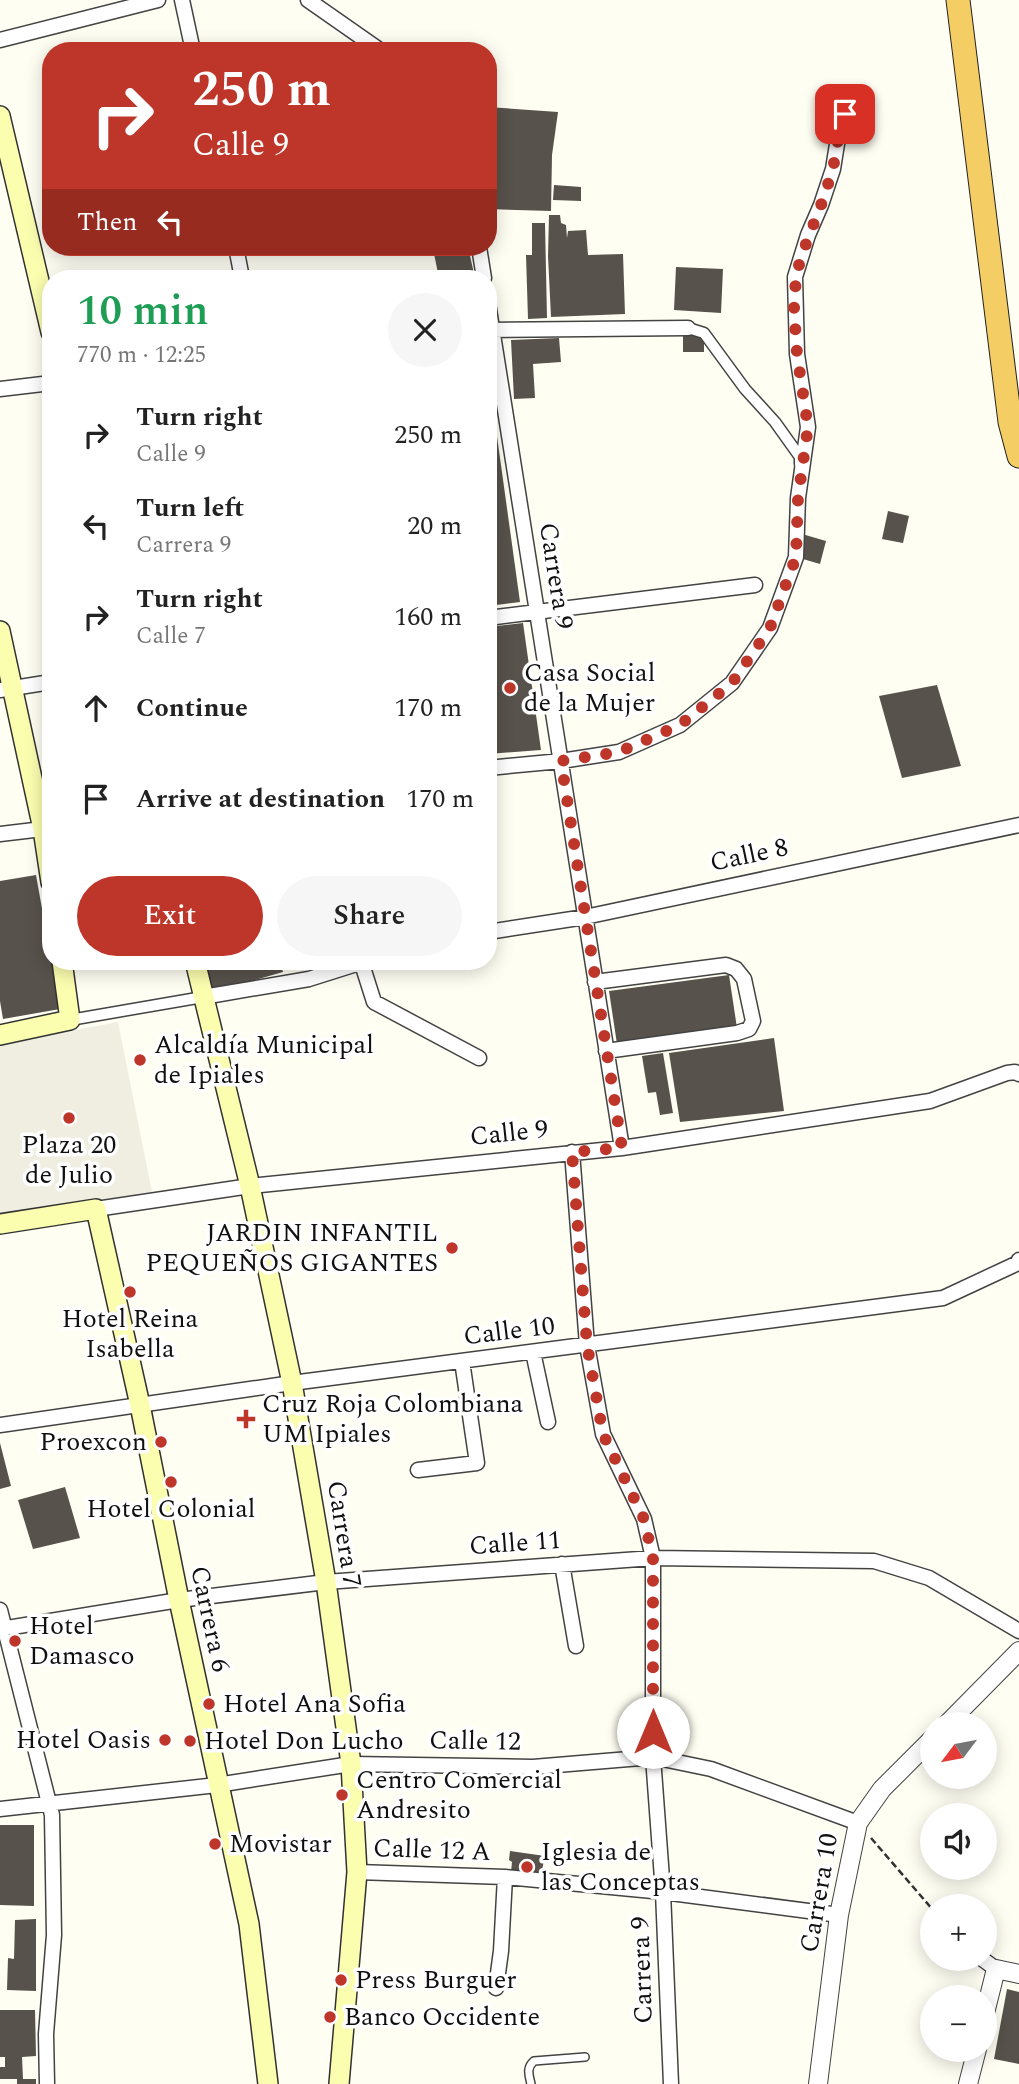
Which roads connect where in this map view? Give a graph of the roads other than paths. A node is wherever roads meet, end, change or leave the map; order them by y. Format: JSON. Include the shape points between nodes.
{"nodes":[{"id":1,"x":158,"y":0,"type":"edge"},
{"id":2,"x":183,"y":0,"type":"edge"},
{"id":3,"x":308,"y":0,"type":"edge"},
{"id":4,"x":958,"y":0,"type":"edge"},
{"id":5,"x":0,"y":40,"type":"edge"},
{"id":6,"x":191,"y":42,"type":"edge"},
{"id":7,"x":368,"y":42,"type":"edge"},
{"id":8,"x":845,"y":114,"type":"dead end"},
{"id":9,"x":0,"y":116,"type":"edge"},
{"id":10,"x":42,"y":294,"type":"edge"},
{"id":11,"x":688,"y":328,"type":"joint"},
{"id":12,"x":497,"y":330,"type":"edge"},
{"id":13,"x":497,"y":372,"type":"edge"},
{"id":14,"x":42,"y":384,"type":"edge"},
{"id":15,"x":0,"y":389,"type":"edge"},
{"id":16,"x":1019,"y":456,"type":"edge"},
{"id":17,"x":798,"y":498,"type":"junction"},
{"id":18,"x":755,"y":585,"type":"dead end"},
{"id":19,"x":537,"y":611,"type":"junction"},
{"id":20,"x":497,"y":617,"type":"edge"},
{"id":21,"x":0,"y":631,"type":"edge"},
{"id":22,"x":42,"y":683,"type":"edge"},
{"id":23,"x":6,"y":689,"type":"edge"},
{"id":24,"x":561,"y":761,"type":"junction"},
{"id":25,"x":497,"y":767,"type":"edge"},
{"id":26,"x":42,"y":811,"type":"edge"},
{"id":27,"x":1019,"y":825,"type":"edge"},
{"id":28,"x":42,"y":829,"type":"edge"},
{"id":29,"x":0,"y":834,"type":"edge"},
{"id":30,"x":585,"y":917,"type":"junction"},
{"id":31,"x":497,"y":931,"type":"edge"},
{"id":32,"x":63,"y":970,"type":"edge"},
{"id":33,"x":197,"y":970,"type":"edge"},
{"id":34,"x":344,"y":970,"type":"edge"},
{"id":35,"x":365,"y":970,"type":"edge"},
{"id":36,"x":595,"y":982,"type":"junction"},
{"id":37,"x":203,"y":997,"type":"junction"},
{"id":38,"x":70,"y":1020,"type":"junction"},
{"id":39,"x":0,"y":1035,"type":"edge"},
{"id":40,"x":606,"y":1051,"type":"junction"},
{"id":41,"x":479,"y":1058,"type":"dead end"},
{"id":42,"x":1019,"y":1074,"type":"edge"},
{"id":43,"x":622,"y":1148,"type":"junction"},
{"id":44,"x":572,"y":1152,"type":"junction"},
{"id":45,"x":250,"y":1186,"type":"junction"},
{"id":46,"x":96,"y":1209,"type":"junction"},
{"id":47,"x":0,"y":1223,"type":"edge"},
{"id":48,"x":1019,"y":1262,"type":"edge"},
{"id":49,"x":587,"y":1345,"type":"junction"},
{"id":50,"x":533,"y":1352,"type":"junction"},
{"id":51,"x":461,"y":1362,"type":"junction"},
{"id":52,"x":292,"y":1383,"type":"junction"},
{"id":53,"x":140,"y":1405,"type":"junction"},
{"id":54,"x":548,"y":1422,"type":"dead end"},
{"id":55,"x":0,"y":1425,"type":"edge"},
{"id":56,"x":418,"y":1470,"type":"dead end"},
{"id":57,"x":653,"y":1558,"type":"junction"},
{"id":58,"x":562,"y":1564,"type":"junction"},
{"id":59,"x":326,"y":1581,"type":"junction"},
{"id":60,"x":179,"y":1600,"type":"junction"},
{"id":61,"x":0,"y":1610,"type":"edge"},
{"id":62,"x":2,"y":1628,"type":"edge"},
{"id":63,"x":1019,"y":1631,"type":"edge"},
{"id":64,"x":576,"y":1646,"type":"dead end"},
{"id":65,"x":1019,"y":1651,"type":"edge"},
{"id":66,"x":959,"y":1712,"type":"edge"},
{"id":67,"x":920,"y":1751,"type":"edge"},
{"id":68,"x":653,"y":1757,"type":"junction"},
{"id":69,"x":351,"y":1765,"type":"junction"},
{"id":70,"x":218,"y":1784,"type":"junction"},
{"id":71,"x":49,"y":1804,"type":"junction"},
{"id":72,"x":0,"y":1809,"type":"edge"},
{"id":73,"x":858,"y":1823,"type":"junction"},
{"id":74,"x":357,"y":1872,"type":"junction"},
{"id":75,"x":505,"y":1877,"type":"junction"},
{"id":76,"x":663,"y":1892,"type":"junction"},
{"id":77,"x":839,"y":1915,"type":"junction"},
{"id":78,"x":997,"y":1969,"type":"edge"},
{"id":79,"x":1019,"y":1974,"type":"edge"},
{"id":80,"x":496,"y":1988,"type":"dead end"},
{"id":81,"x":585,"y":2057,"type":"dead end"},
{"id":82,"x":973,"y":2062,"type":"edge"},
{"id":83,"x":47,"y":2084,"type":"edge"},
{"id":84,"x":268,"y":2084,"type":"edge"},
{"id":85,"x":338,"y":2084,"type":"edge"},
{"id":86,"x":531,"y":2084,"type":"edge"},
{"id":87,"x":670,"y":2084,"type":"edge"},
{"id":88,"x":818,"y":2084,"type":"edge"},
{"id":89,"x":968,"y":2084,"type":"edge"}],
"edges":[{"from":1,"to":5,"type":"street"},
{"from":2,"to":6,"type":"street"},
{"from":3,"to":7,"type":"street"},
{"from":4,"to":16,"type":"highway","via":[[1010,422]]},
{"from":8,"to":17,"type":"street","via":[[833,169],[796,277],[797,354],[808,427]]},
{"from":9,"to":10,"type":"main road"},
{"from":11,"to":12,"type":"street"},
{"from":11,"to":17,"type":"street","via":[[704,333],[800,457]]},
{"from":13,"to":19,"type":"street","name":"Carrera 9"},
{"from":14,"to":15,"type":"street"},
{"from":17,"to":24,"type":"street","via":[[796,557],[770,628],[732,683],[680,725],[619,752]]},
{"from":18,"to":19,"type":"street"},
{"from":19,"to":20,"type":"street"},
{"from":19,"to":24,"type":"street","name":"Carrera 9"},
{"from":21,"to":23,"type":"main road"},
{"from":22,"to":23,"type":"street"},
{"from":23,"to":26,"type":"main road"},
{"from":24,"to":25,"type":"street"},
{"from":24,"to":30,"type":"street","name":"Carrera 9"},
{"from":27,"to":30,"type":"street","name":"Calle 8"},
{"from":28,"to":29,"type":"street"},
{"from":30,"to":31,"type":"street","name":"Calle 8"},
{"from":30,"to":36,"type":"street","name":"Carrera 9"},
{"from":32,"to":38,"type":"main road"},
{"from":33,"to":37,"type":"main road","name":"Carrera 7"},
{"from":34,"to":37,"type":"street"},
{"from":35,"to":41,"type":"street","via":[[374,1002]]},
{"from":36,"to":40,"type":"street","name":"Carrera 9"},
{"from":36,"to":40,"type":"street","via":[[726,965],[744,979],[753,1021],[749,1029],[737,1033]]},
{"from":37,"to":38,"type":"street"},
{"from":37,"to":45,"type":"main road","name":"Carrera 7"},
{"from":38,"to":39,"type":"main road"},
{"from":40,"to":43,"type":"street","name":"Carrera 9"},
{"from":42,"to":43,"type":"street","name":"Calle 9","via":[[1007,1073],[930,1101]]},
{"from":43,"to":44,"type":"street","name":"Calle 9"},
{"from":44,"to":45,"type":"street","name":"Calle 9"},
{"from":44,"to":49,"type":"street","name":"Carrera 9"},
{"from":45,"to":46,"type":"street","name":"Calle 9"},
{"from":45,"to":52,"type":"main road","name":"Carrera 7"},
{"from":46,"to":47,"type":"main road","name":"Calle 9"},
{"from":46,"to":53,"type":"main road","name":"Carrera 6"},
{"from":48,"to":49,"type":"street","name":"Calle 10","via":[[943,1298]]},
{"from":49,"to":50,"type":"street","name":"Calle 10"},
{"from":49,"to":57,"type":"street","name":"Carrera 9","via":[[603,1434],[644,1519]]},
{"from":50,"to":51,"type":"street","name":"Calle 10"},
{"from":50,"to":54,"type":"street"},
{"from":51,"to":52,"type":"street","name":"Calle 10"},
{"from":51,"to":56,"type":"street","via":[[477,1463]]},
{"from":52,"to":53,"type":"street","name":"Calle 10"},
{"from":52,"to":59,"type":"main road","name":"Carrera 7"},
{"from":53,"to":55,"type":"street","name":"Calle 10"},
{"from":53,"to":60,"type":"main road","name":"Carrera 6"},
{"from":57,"to":58,"type":"street","name":"Calle 11"},
{"from":57,"to":63,"type":"street","name":"Calle 11","via":[[874,1561],[929,1578]]},
{"from":57,"to":68,"type":"street","name":"Carrera 9"},
{"from":58,"to":59,"type":"street","name":"Calle 11"},
{"from":58,"to":64,"type":"street"},
{"from":59,"to":60,"type":"street","name":"Calle 11"},
{"from":59,"to":69,"type":"main road","name":"Carrera 7"},
{"from":60,"to":62,"type":"street","name":"Calle 11"},
{"from":60,"to":70,"type":"main road","name":"Carrera 6"},
{"from":61,"to":62,"type":"street"},
{"from":62,"to":71,"type":"street"},
{"from":65,"to":66,"type":"street"},
{"from":67,"to":73,"type":"street","name":"Carrera 10","via":[[882,1789]]},
{"from":68,"to":69,"type":"street","name":"Calle 12","via":[[533,1767]]},
{"from":68,"to":73,"type":"street","name":"Calle 12","via":[[711,1769]]},
{"from":68,"to":76,"type":"street","name":"Carrera 9"},
{"from":69,"to":70,"type":"street","name":"Calle 12"},
{"from":69,"to":74,"type":"main road","name":"Carrera 7"},
{"from":70,"to":71,"type":"street","name":"Calle 12"},
{"from":70,"to":84,"type":"main road","name":"Carrera 6","via":[[249,1924]]},
{"from":71,"to":72,"type":"street","name":"Calle 12"},
{"from":71,"to":83,"type":"street","via":[[54,1935]]},
{"from":73,"to":77,"type":"street","name":"Carrera 10"},
{"from":74,"to":75,"type":"street","name":"Calle 12 A"},
{"from":74,"to":85,"type":"main road","name":"Carrera 7"},
{"from":75,"to":76,"type":"street","name":"Calle 12 A"},
{"from":75,"to":80,"type":"street"},
{"from":76,"to":77,"type":"street","name":"Calle 12 A"},
{"from":76,"to":87,"type":"street","name":"Carrera 9"},
{"from":77,"to":88,"type":"street","name":"Carrera 10"},
{"from":78,"to":79,"type":"street"},
{"from":81,"to":86,"type":"lane","via":[[534,2061],[528,2070]]},
{"from":82,"to":89,"type":"street"}]}
